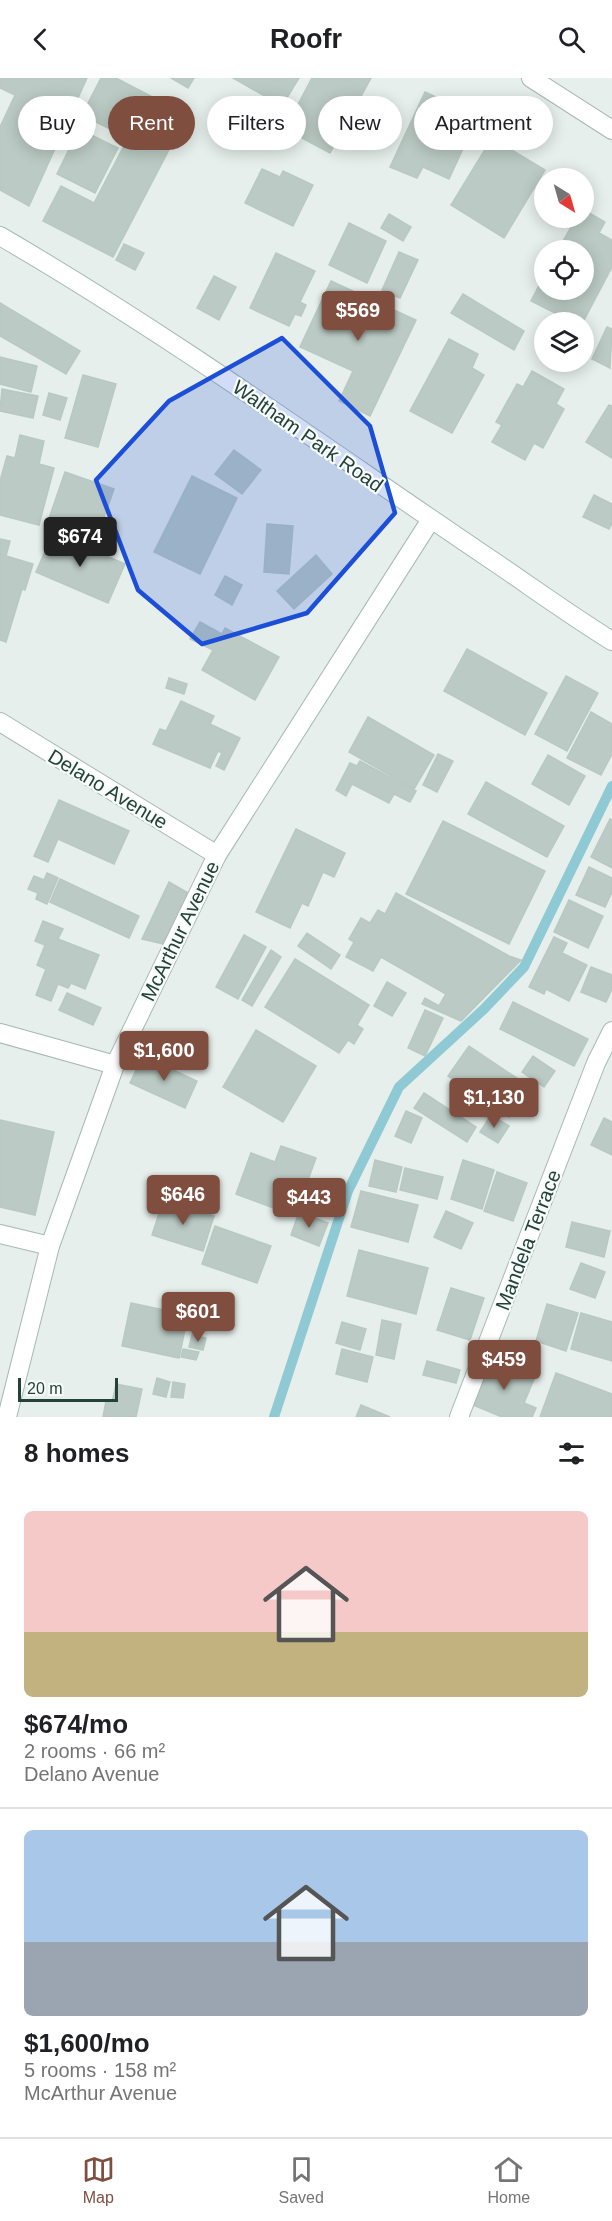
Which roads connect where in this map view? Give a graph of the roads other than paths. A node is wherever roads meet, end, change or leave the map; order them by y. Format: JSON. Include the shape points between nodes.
{"nodes":[{"id":1,"x":531,"y":78,"type":"edge"},
{"id":2,"x":612,"y":130,"type":"edge"},
{"id":3,"x":0,"y":236,"type":"edge"},
{"id":4,"x":430,"y":521,"type":"junction"},
{"id":5,"x":612,"y":641,"type":"edge"},
{"id":6,"x":0,"y":723,"type":"edge"},
{"id":7,"x":217,"y":855,"type":"junction"},
{"id":8,"x":612,"y":1031,"type":"edge"},
{"id":9,"x":0,"y":1033,"type":"edge"},
{"id":10,"x":115,"y":1065,"type":"junction"},
{"id":11,"x":0,"y":1234,"type":"edge"},
{"id":12,"x":50,"y":1246,"type":"junction"},
{"id":13,"x":8,"y":1417,"type":"edge"},
{"id":14,"x":459,"y":1417,"type":"edge"}],
"edges":[{"from":1,"to":2,"type":"street"},
{"from":3,"to":4,"type":"street","name":"Waltham Park Road","via":[[82,284],[291,422]]},
{"from":4,"to":5,"type":"street","name":"Waltham Park Road"},
{"from":4,"to":7,"type":"street","name":"McArthur Avenue"},
{"from":6,"to":7,"type":"street","name":"Delano Avenue"},
{"from":7,"to":10,"type":"street","name":"McArthur Avenue"},
{"from":8,"to":14,"type":"street","name":"Mandela Terrace","via":[[596,1063]]},
{"from":9,"to":10,"type":"street"},
{"from":10,"to":12,"type":"street","name":"McArthur Avenue"},
{"from":11,"to":12,"type":"street"},
{"from":12,"to":13,"type":"street","name":"McArthur Avenue"}]}
